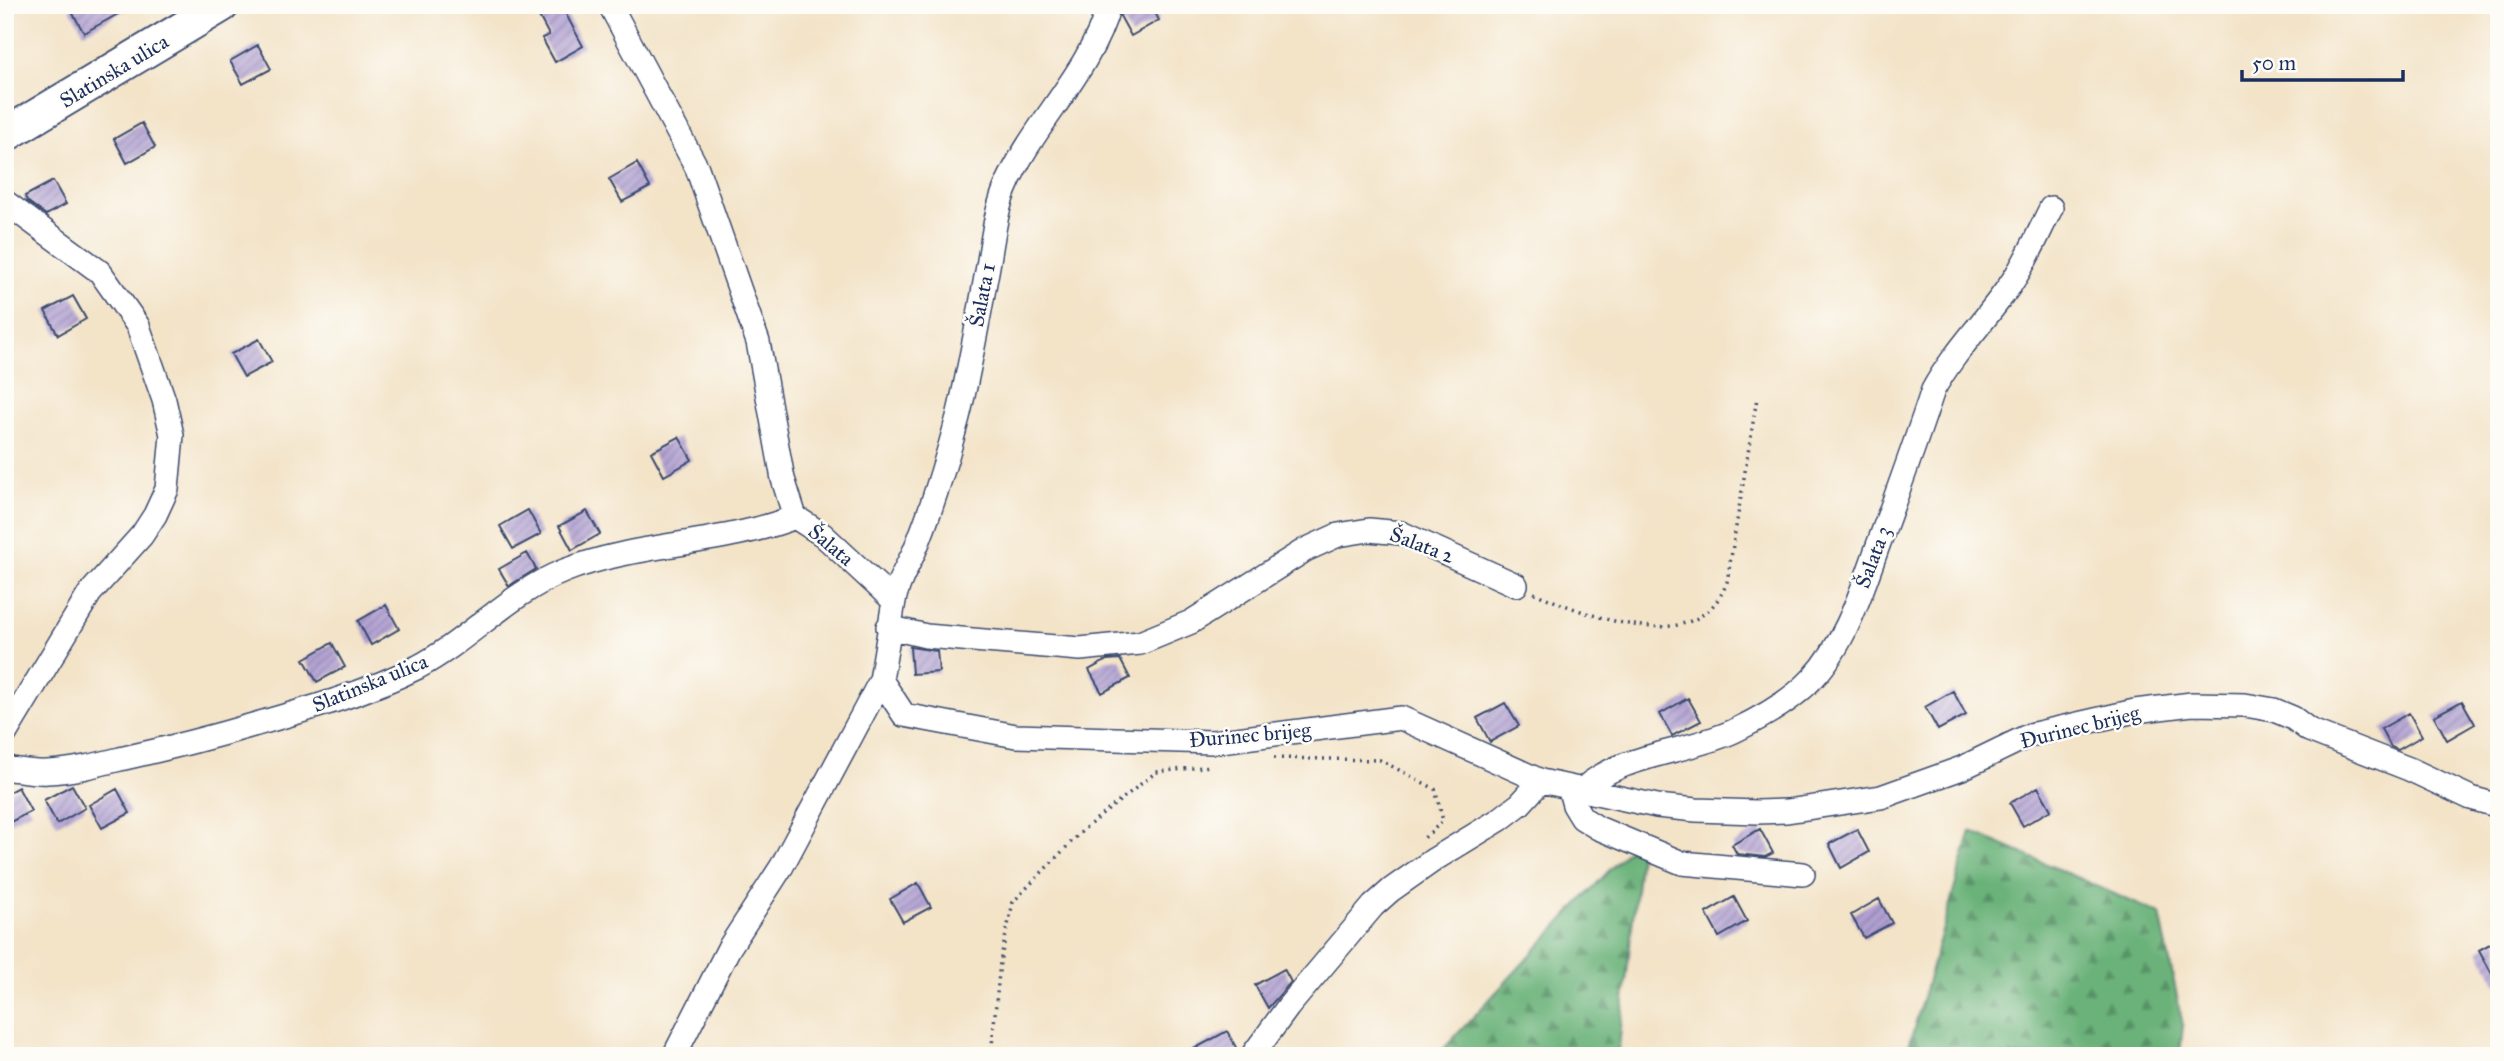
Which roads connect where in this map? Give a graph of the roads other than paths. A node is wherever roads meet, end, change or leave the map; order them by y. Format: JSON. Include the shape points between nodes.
{"nodes":[{"id":1,"x":222,"y":5,"type":"edge"},
{"id":2,"x":610,"y":5,"type":"edge"},
{"id":3,"x":1109,"y":5,"type":"edge"},
{"id":4,"x":5,"y":135,"type":"edge"},
{"id":5,"x":5,"y":202,"type":"edge"},
{"id":6,"x":2051,"y":208,"type":"dead end"},
{"id":7,"x":795,"y":517,"type":"junction"},
{"id":8,"x":1516,"y":586,"type":"road end"},
{"id":9,"x":894,"y":601,"type":"junction"},
{"id":10,"x":888,"y":627,"type":"junction"},
{"id":11,"x":881,"y":680,"type":"junction"},
{"id":12,"x":5,"y":734,"type":"edge"},
{"id":13,"x":5,"y":766,"type":"edge"},
{"id":14,"x":1541,"y":780,"type":"junction"},
{"id":15,"x":1575,"y":789,"type":"junction"},
{"id":16,"x":2499,"y":806,"type":"edge"},
{"id":17,"x":1803,"y":874,"type":"dead end"},
{"id":18,"x":674,"y":1056,"type":"edge"},
{"id":19,"x":1252,"y":1056,"type":"edge"}],
"edges":[{"from":1,"to":4,"type":"street","name":"Slatinska ulica"},
{"from":2,"to":7,"type":"street","name":"Šalata","via":[[697,168],[758,342],[783,480]]},
{"from":3,"to":9,"type":"street","name":"Šalata 1","via":[[1080,68],[1005,191],[958,414],[938,485]]},
{"from":5,"to":12,"type":"street","via":[[108,282],[138,326],[172,435],[167,489],[155,514],[142,536],[79,609]]},
{"from":6,"to":15,"type":"street","name":"Šalata 3","via":[[2010,285],[1948,363],[1933,390],[1864,585],[1838,643],[1813,679],[1772,711],[1731,732],[1618,768]]},
{"from":7,"to":9,"type":"street","name":"Šalata","via":[[823,535]]},
{"from":7,"to":13,"type":"street","name":"Slatinska ulica","via":[[734,536],[577,566],[531,588],[417,667],[335,701],[191,743],[74,770],[45,773]]},
{"from":8,"to":10,"type":"street","name":"Šalata 2","via":[[1401,533],[1369,530],[1338,535],[1305,550],[1191,622],[1140,643],[1080,649],[926,636]]},
{"from":9,"to":10,"type":"street"},
{"from":10,"to":11,"type":"street"},
{"from":11,"to":14,"type":"street","name":"Đurinec brijeg","via":[[904,715],[1016,736],[1213,742],[1401,718]]},
{"from":11,"to":18,"type":"street","via":[[782,866],[729,948]]},
{"from":14,"to":15,"type":"street","name":"Đurinec brijeg"},
{"from":14,"to":19,"type":"street","via":[[1499,820],[1435,859],[1373,906]]},
{"from":15,"to":16,"type":"street","name":"Đurinec brijeg","via":[[1696,810],[1787,811],[1881,797],[1962,768],[2030,735],[2135,711],[2192,704],[2274,710],[2309,730]]},
{"from":15,"to":17,"type":"street","via":[[1574,805],[1582,818],[1682,863]]}]}
